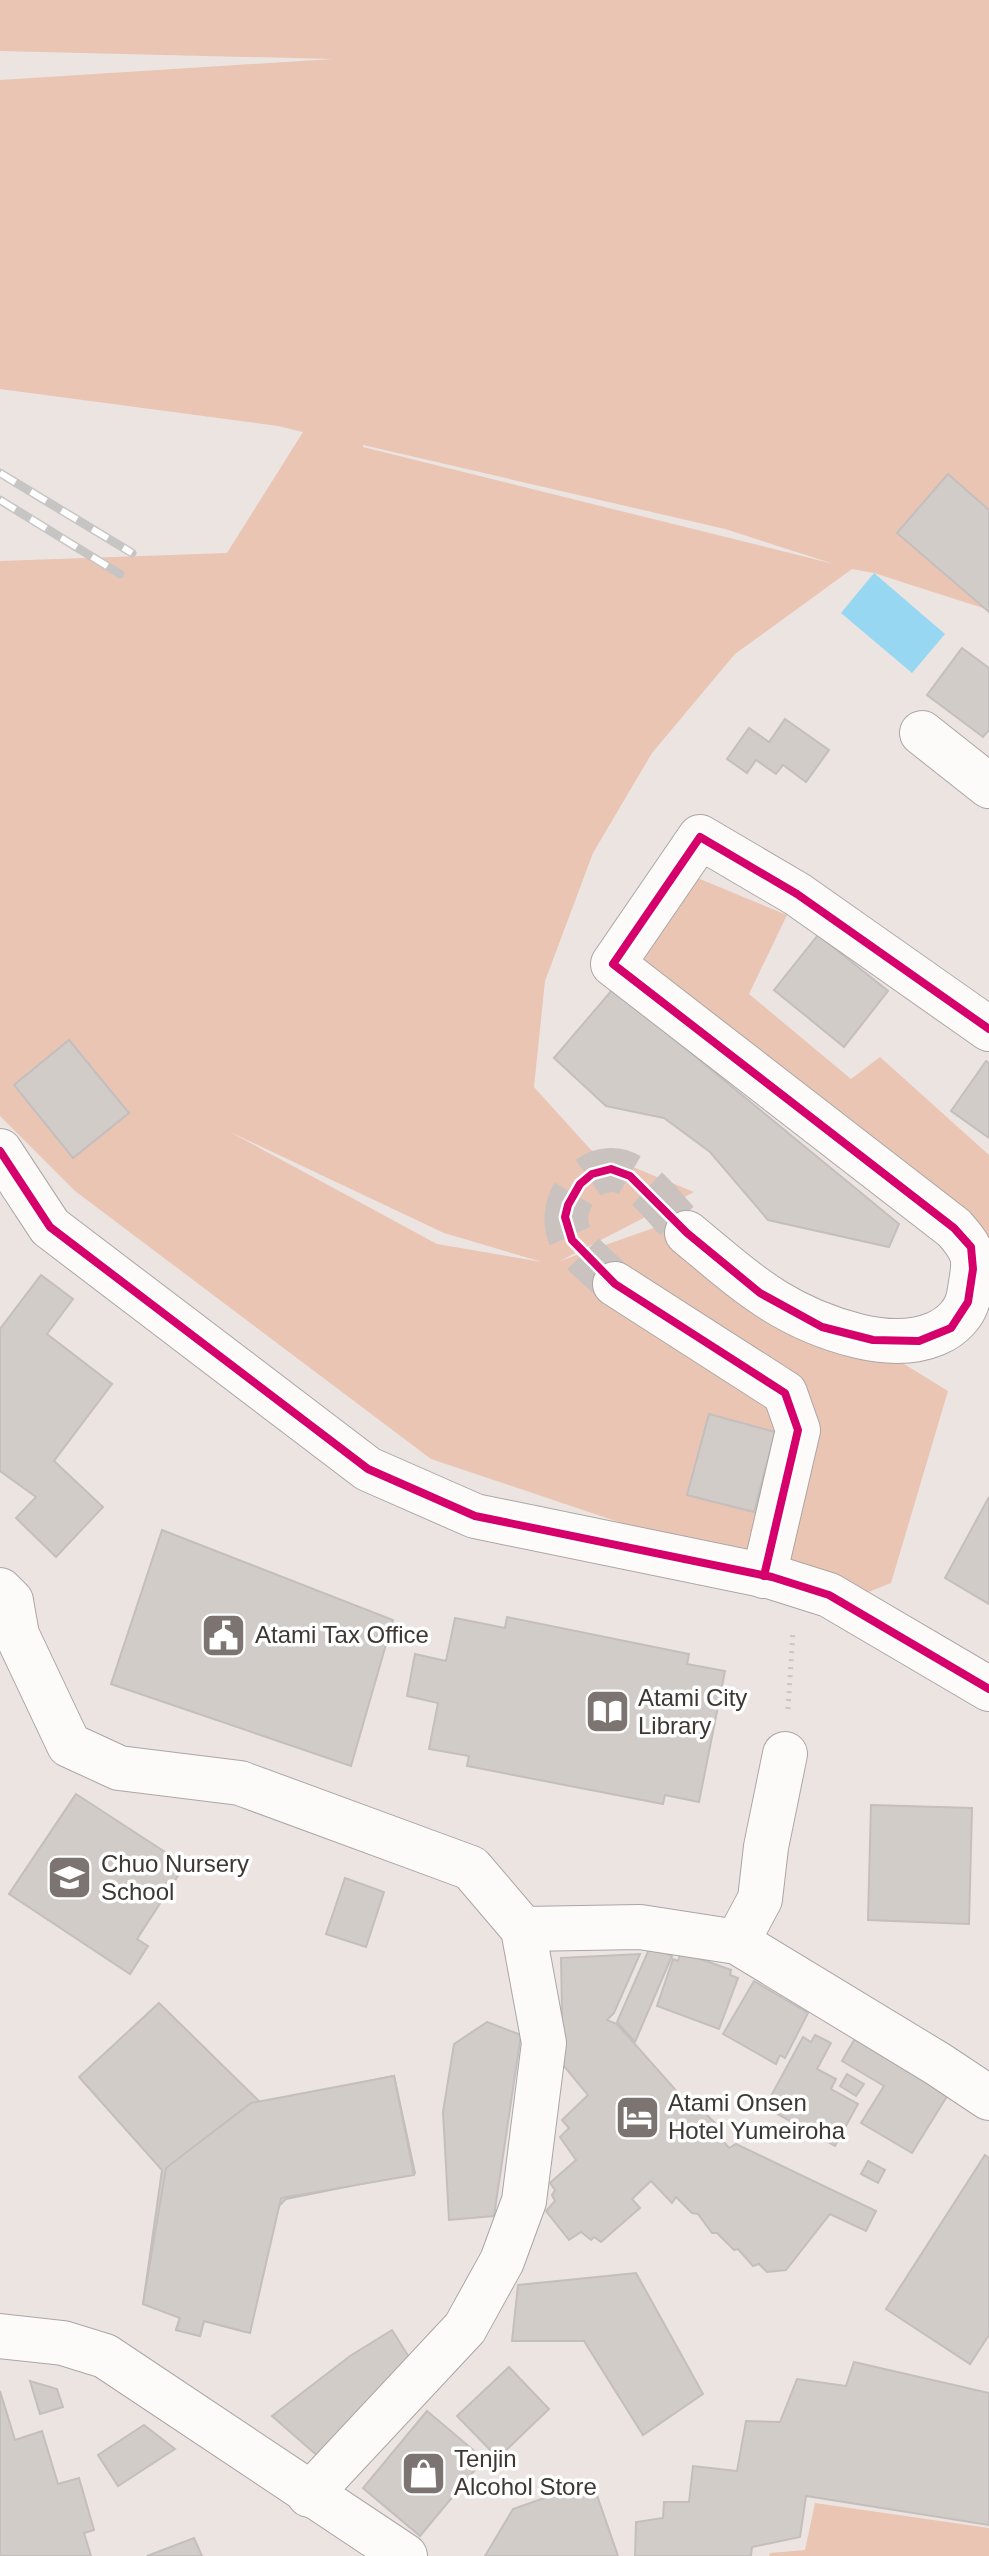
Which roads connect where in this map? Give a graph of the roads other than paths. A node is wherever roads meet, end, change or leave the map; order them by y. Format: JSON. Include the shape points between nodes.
{"nodes":[{"id":1,"x":922,"y":733,"type":"dead end"},
{"id":2,"x":989,"y":786,"type":"edge"},
{"id":3,"x":989,"y":1029,"type":"edge"},
{"id":4,"x":0,"y":1151,"type":"edge"},
{"id":5,"x":687,"y":1233,"type":"tunnel mouth"},
{"id":6,"x":615,"y":1284,"type":"tunnel mouth"},
{"id":7,"x":780,"y":1580,"type":"junction"},
{"id":8,"x":0,"y":1590,"type":"edge"},
{"id":9,"x":989,"y":1689,"type":"edge"},
{"id":10,"x":785,"y":1754,"type":"road end"},
{"id":11,"x":523,"y":1929,"type":"junction"},
{"id":12,"x":737,"y":1942,"type":"junction"},
{"id":13,"x":989,"y":2098,"type":"edge"},
{"id":14,"x":0,"y":2336,"type":"edge"},
{"id":15,"x":309,"y":2495,"type":"junction"},
{"id":16,"x":405,"y":2556,"type":"edge"}],
"edges":[{"from":1,"to":2,"type":"street"},
{"from":3,"to":5,"type":"street","via":[[797,894],[700,837],[613,964],[954,1228],[971,1247],[968,1302],[951,1328],[919,1341],[873,1340],[822,1327],[788,1310]]},
{"from":4,"to":7,"type":"street","via":[[50,1227],[368,1469],[475,1516]]},
{"from":6,"to":7,"type":"street","via":[[785,1393],[798,1430]]},
{"from":7,"to":9,"type":"street","via":[[829,1595]]},
{"from":8,"to":11,"type":"street","via":[[11,1601],[17,1635],[69,1745],[119,1768],[240,1783],[471,1868]]},
{"from":10,"to":12,"type":"street","via":[[760,1899]]},
{"from":11,"to":12,"type":"street","via":[[640,1927]]},
{"from":11,"to":15,"type":"street","via":[[544,2043],[524,2201],[502,2261],[465,2328]]},
{"from":12,"to":13,"type":"street"},
{"from":14,"to":15,"type":"street","via":[[63,2343],[105,2356]]},
{"from":15,"to":16,"type":"street"}]}
